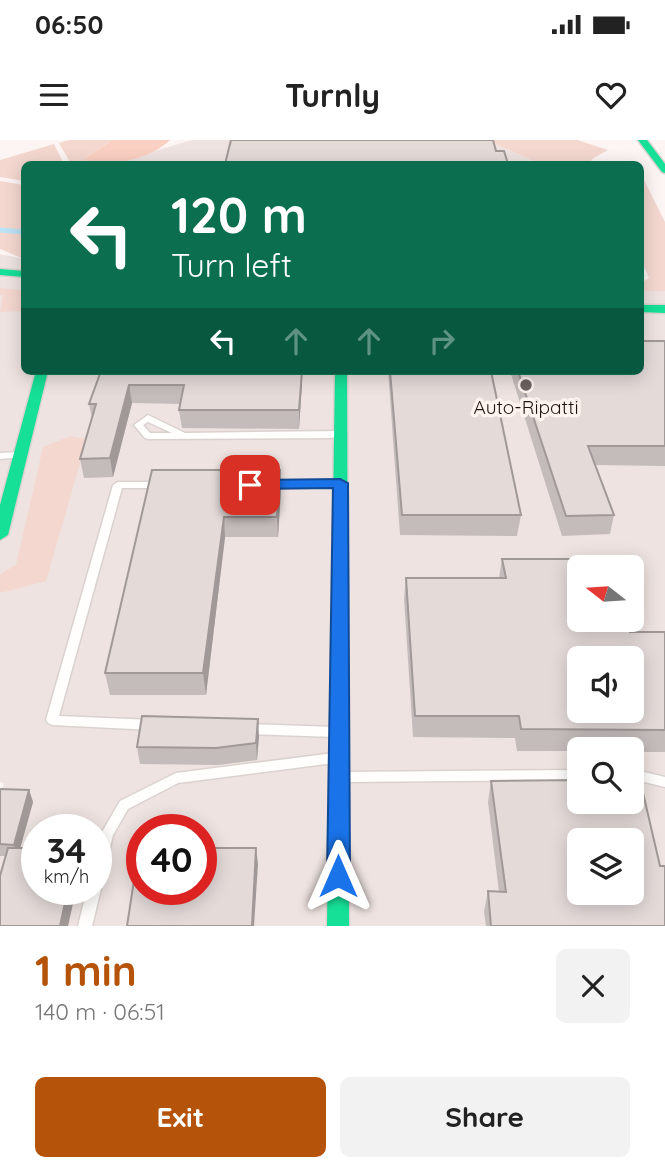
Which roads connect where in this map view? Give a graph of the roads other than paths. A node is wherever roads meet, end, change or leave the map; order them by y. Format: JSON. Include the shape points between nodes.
{"nodes":[{"id":1,"x":642,"y":140,"type":"edge"},
{"id":2,"x":655,"y":140,"type":"edge"},
{"id":3,"x":665,"y":155,"type":"edge"},
{"id":4,"x":665,"y":170,"type":"edge"},
{"id":5,"x":0,"y":272,"type":"edge"},
{"id":6,"x":21,"y":274,"type":"edge"},
{"id":7,"x":0,"y":283,"type":"edge"},
{"id":8,"x":21,"y":285,"type":"edge"},
{"id":9,"x":644,"y":308,"type":"edge"},
{"id":10,"x":665,"y":309,"type":"edge"},
{"id":11,"x":41,"y":375,"type":"edge"},
{"id":12,"x":341,"y":375,"type":"edge"},
{"id":13,"x":340,"y":434,"type":"junction"},
{"id":14,"x":184,"y":436,"type":"dead end"},
{"id":15,"x":21,"y":455,"type":"junction"},
{"id":16,"x":0,"y":456,"type":"edge"},
{"id":17,"x":340,"y":483,"type":"junction"},
{"id":18,"x":170,"y":485,"type":"edge"},
{"id":19,"x":263,"y":485,"type":"edge"},
{"id":20,"x":0,"y":535,"type":"edge"},
{"id":21,"x":161,"y":725,"type":"edge"},
{"id":22,"x":229,"y":728,"type":"edge"},
{"id":23,"x":339,"y":732,"type":"junction"},
{"id":24,"x":339,"y":757,"type":"junction"},
{"id":25,"x":567,"y":775,"type":"edge"},
{"id":26,"x":339,"y":777,"type":"junction"},
{"id":27,"x":644,"y":777,"type":"edge"},
{"id":28,"x":665,"y":782,"type":"edge"},
{"id":29,"x":112,"y":825,"type":"edge"},
{"id":30,"x":90,"y":905,"type":"edge"},
{"id":31,"x":85,"y":926,"type":"edge"},
{"id":32,"x":338,"y":926,"type":"edge"}],
"edges":[{"from":1,"to":4,"type":"main road"},
{"from":2,"to":3,"type":"main road"},
{"from":5,"to":6,"type":"main road"},
{"from":7,"to":8,"type":"main road"},
{"from":9,"to":10,"type":"main road"},
{"from":11,"to":15,"type":"main road"},
{"from":12,"to":13,"type":"main road"},
{"from":13,"to":14,"type":"lane"},
{"from":13,"to":17,"type":"main road"},
{"from":15,"to":16,"type":"lane"},
{"from":15,"to":20,"type":"main road"},
{"from":17,"to":19,"type":"lane"},
{"from":17,"to":23,"type":"main road"},
{"from":18,"to":21,"type":"lane","via":[[118,485],[52,720]]},
{"from":22,"to":23,"type":"lane"},
{"from":23,"to":24,"type":"main road"},
{"from":24,"to":26,"type":"main road"},
{"from":24,"to":29,"type":"lane","via":[[176,778],[124,805]]},
{"from":25,"to":26,"type":"lane"},
{"from":26,"to":32,"type":"main road"},
{"from":27,"to":28,"type":"lane"},
{"from":30,"to":31,"type":"lane"}]}
